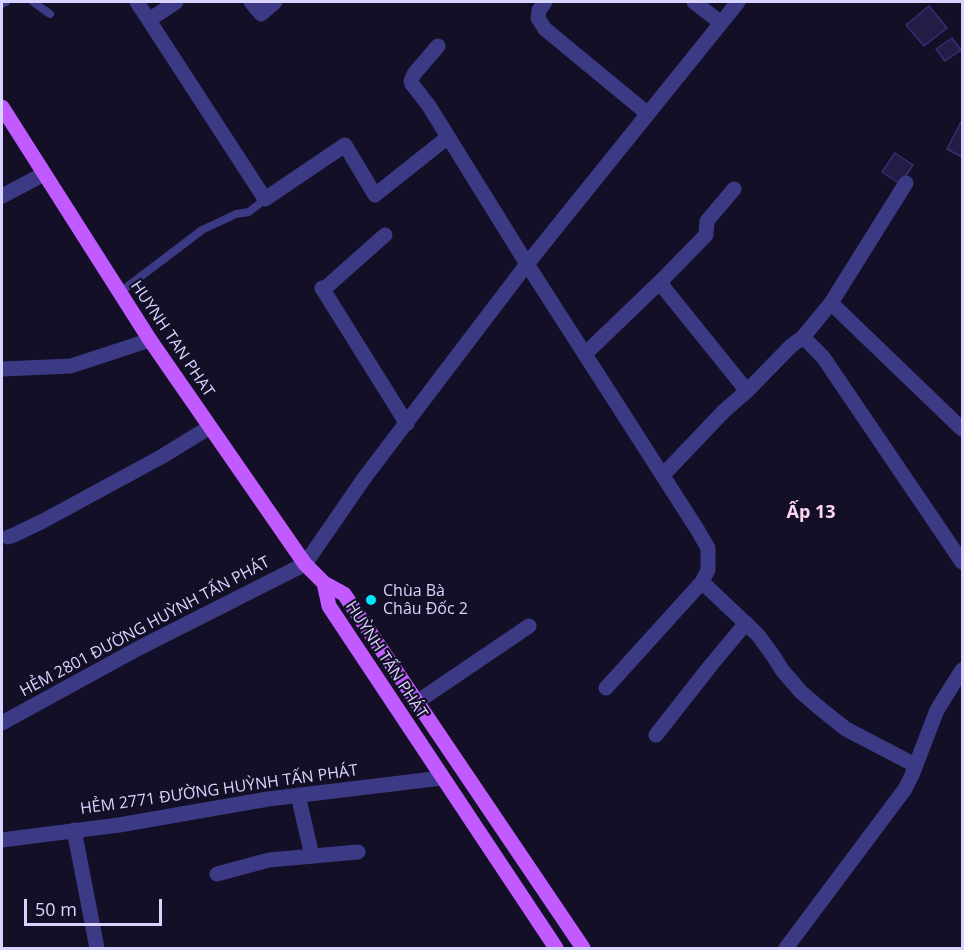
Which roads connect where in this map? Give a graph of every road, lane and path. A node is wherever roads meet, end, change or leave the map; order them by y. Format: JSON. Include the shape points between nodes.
{"nodes":[{"id":1,"x":6,"y":2,"type":"edge"},
{"id":2,"x":33,"y":2,"type":"edge"},
{"id":3,"x":137,"y":2,"type":"edge"},
{"id":4,"x":176,"y":2,"type":"edge"},
{"id":5,"x":251,"y":2,"type":"edge"},
{"id":6,"x":275,"y":2,"type":"edge"},
{"id":7,"x":544,"y":2,"type":"edge"},
{"id":8,"x":694,"y":2,"type":"edge"},
{"id":9,"x":738,"y":2,"type":"edge"},
{"id":10,"x":2,"y":4,"type":"edge"},
{"id":11,"x":50,"y":14,"type":"dead end"},
{"id":12,"x":149,"y":20,"type":"junction"},
{"id":13,"x":720,"y":22,"type":"junction"},
{"id":14,"x":438,"y":46,"type":"dead end"},
{"id":15,"x":2,"y":107,"type":"edge"},
{"id":16,"x":648,"y":114,"type":"junction"},
{"id":17,"x":448,"y":137,"type":"junction"},
{"id":18,"x":44,"y":174,"type":"junction"},
{"id":19,"x":906,"y":183,"type":"dead end"},
{"id":20,"x":734,"y":189,"type":"dead end"},
{"id":21,"x":2,"y":196,"type":"edge"},
{"id":22,"x":265,"y":199,"type":"junction"},
{"id":23,"x":385,"y":235,"type":"dead end"},
{"id":24,"x":526,"y":264,"type":"junction"},
{"id":25,"x":661,"y":282,"type":"junction"},
{"id":26,"x":119,"y":292,"type":"junction"},
{"id":27,"x":831,"y":303,"type":"junction"},
{"id":28,"x":803,"y":337,"type":"junction"},
{"id":29,"x":150,"y":340,"type":"junction"},
{"id":30,"x":585,"y":354,"type":"junction"},
{"id":31,"x":2,"y":369,"type":"edge"},
{"id":32,"x":747,"y":392,"type":"junction"},
{"id":33,"x":406,"y":424,"type":"junction"},
{"id":34,"x":210,"y":427,"type":"junction"},
{"id":35,"x":963,"y":429,"type":"edge"},
{"id":36,"x":663,"y":475,"type":"junction"},
{"id":37,"x":8,"y":537,"type":"dead end"},
{"id":38,"x":963,"y":562,"type":"edge"},
{"id":39,"x":305,"y":564,"type":"junction"},
{"id":40,"x":702,"y":582,"type":"junction"},
{"id":41,"x":324,"y":583,"type":"junction"},
{"id":42,"x":746,"y":623,"type":"junction"},
{"id":43,"x":529,"y":626,"type":"dead end"},
{"id":44,"x":963,"y":670,"type":"edge"},
{"id":45,"x":606,"y":688,"type":"dead end"},
{"id":46,"x":417,"y":702,"type":"junction"},
{"id":47,"x":2,"y":723,"type":"edge"},
{"id":48,"x":656,"y":735,"type":"dead end"},
{"id":49,"x":915,"y":765,"type":"junction"},
{"id":50,"x":442,"y":778,"type":"junction"},
{"id":51,"x":298,"y":795,"type":"junction"},
{"id":52,"x":74,"y":830,"type":"junction"},
{"id":53,"x":2,"y":840,"type":"edge"},
{"id":54,"x":358,"y":852,"type":"dead end"},
{"id":55,"x":312,"y":856,"type":"junction"},
{"id":56,"x":218,"y":874,"type":"dead end"},
{"id":57,"x":97,"y":948,"type":"edge"},
{"id":58,"x":556,"y":948,"type":"edge"},
{"id":59,"x":583,"y":948,"type":"edge"},
{"id":60,"x":786,"y":948,"type":"edge"}],
"edges":[{"from":1,"to":10,"type":"lane"},
{"from":2,"to":11,"type":"lane"},
{"from":3,"to":12,"type":"street"},
{"from":4,"to":12,"type":"street"},
{"from":5,"to":6,"type":"street","via":[[261,14]]},
{"from":7,"to":16,"type":"street","via":[[538,18],[545,29]]},
{"from":8,"to":13,"type":"street"},
{"from":9,"to":13,"type":"street"},
{"from":12,"to":22,"type":"street"},
{"from":13,"to":16,"type":"street"},
{"from":14,"to":17,"type":"street","via":[[411,81]]},
{"from":15,"to":18,"type":"main road","name":"HUYNH TAN PHAT"},
{"from":16,"to":24,"type":"street"},
{"from":17,"to":22,"type":"street","via":[[375,195],[345,145]]},
{"from":17,"to":24,"type":"street"},
{"from":18,"to":21,"type":"street"},
{"from":18,"to":26,"type":"main road","name":"HUYNH TAN PHAT"},
{"from":19,"to":27,"type":"street"},
{"from":20,"to":25,"type":"street","via":[[708,221],[706,235]]},
{"from":22,"to":26,"type":"lane","via":[[249,212],[202,230]]},
{"from":23,"to":33,"type":"street","via":[[323,289]]},
{"from":24,"to":30,"type":"street"},
{"from":24,"to":33,"type":"street"},
{"from":25,"to":30,"type":"street"},
{"from":25,"to":32,"type":"street"},
{"from":26,"to":29,"type":"main road","name":"HUYNH TAN PHAT"},
{"from":27,"to":28,"type":"street"},
{"from":27,"to":35,"type":"street"},
{"from":28,"to":32,"type":"street"},
{"from":28,"to":38,"type":"street","via":[[823,357]]},
{"from":29,"to":31,"type":"street","via":[[71,366]]},
{"from":29,"to":34,"type":"main road","name":"HUYNH TAN PHAT"},
{"from":30,"to":36,"type":"street"},
{"from":32,"to":36,"type":"street"},
{"from":33,"to":39,"type":"street"},
{"from":34,"to":37,"type":"street"},
{"from":34,"to":39,"type":"main road","name":"HUYNH TAN PHAT"},
{"from":36,"to":40,"type":"street","via":[[708,548],[708,570]]},
{"from":39,"to":41,"type":"main road","name":"HUYNH TAN PHAT"},
{"from":39,"to":47,"type":"street","name":"HẺM 2801 ĐƯỜNG HUỲNH TẤN PHÁT"},
{"from":40,"to":42,"type":"street"},
{"from":40,"to":45,"type":"street"},
{"from":41,"to":46,"type":"main road","name":"HUỲNH TẤN PHÁT","via":[[344,594]]},
{"from":41,"to":50,"type":"main road","name":"HUỲNH TẤN PHÁT","via":[[328,606]]},
{"from":42,"to":48,"type":"street"},
{"from":42,"to":49,"type":"street","via":[[801,692],[822,710],[846,729]]},
{"from":43,"to":46,"type":"street"},
{"from":44,"to":49,"type":"street","via":[[937,710]]},
{"from":46,"to":59,"type":"main road","name":"HUỲNH TẤN PHÁT"},
{"from":49,"to":60,"type":"street","via":[[905,789]]},
{"from":50,"to":51,"type":"street","name":"HẺM 2771 ĐƯỜNG HUỲNH TẤN PHÁT"},
{"from":50,"to":58,"type":"main road","name":"HUỲNH TẤN PHÁT"},
{"from":51,"to":52,"type":"street","name":"HẺM 2771 ĐƯỜNG HUỲNH TẤN PHÁT"},
{"from":51,"to":55,"type":"street"},
{"from":52,"to":53,"type":"street","name":"HẺM 2771 ĐƯỜNG HUỲNH TẤN PHÁT"},
{"from":52,"to":57,"type":"street"},
{"from":54,"to":55,"type":"street"},
{"from":55,"to":56,"type":"street","via":[[269,860]]}]}
